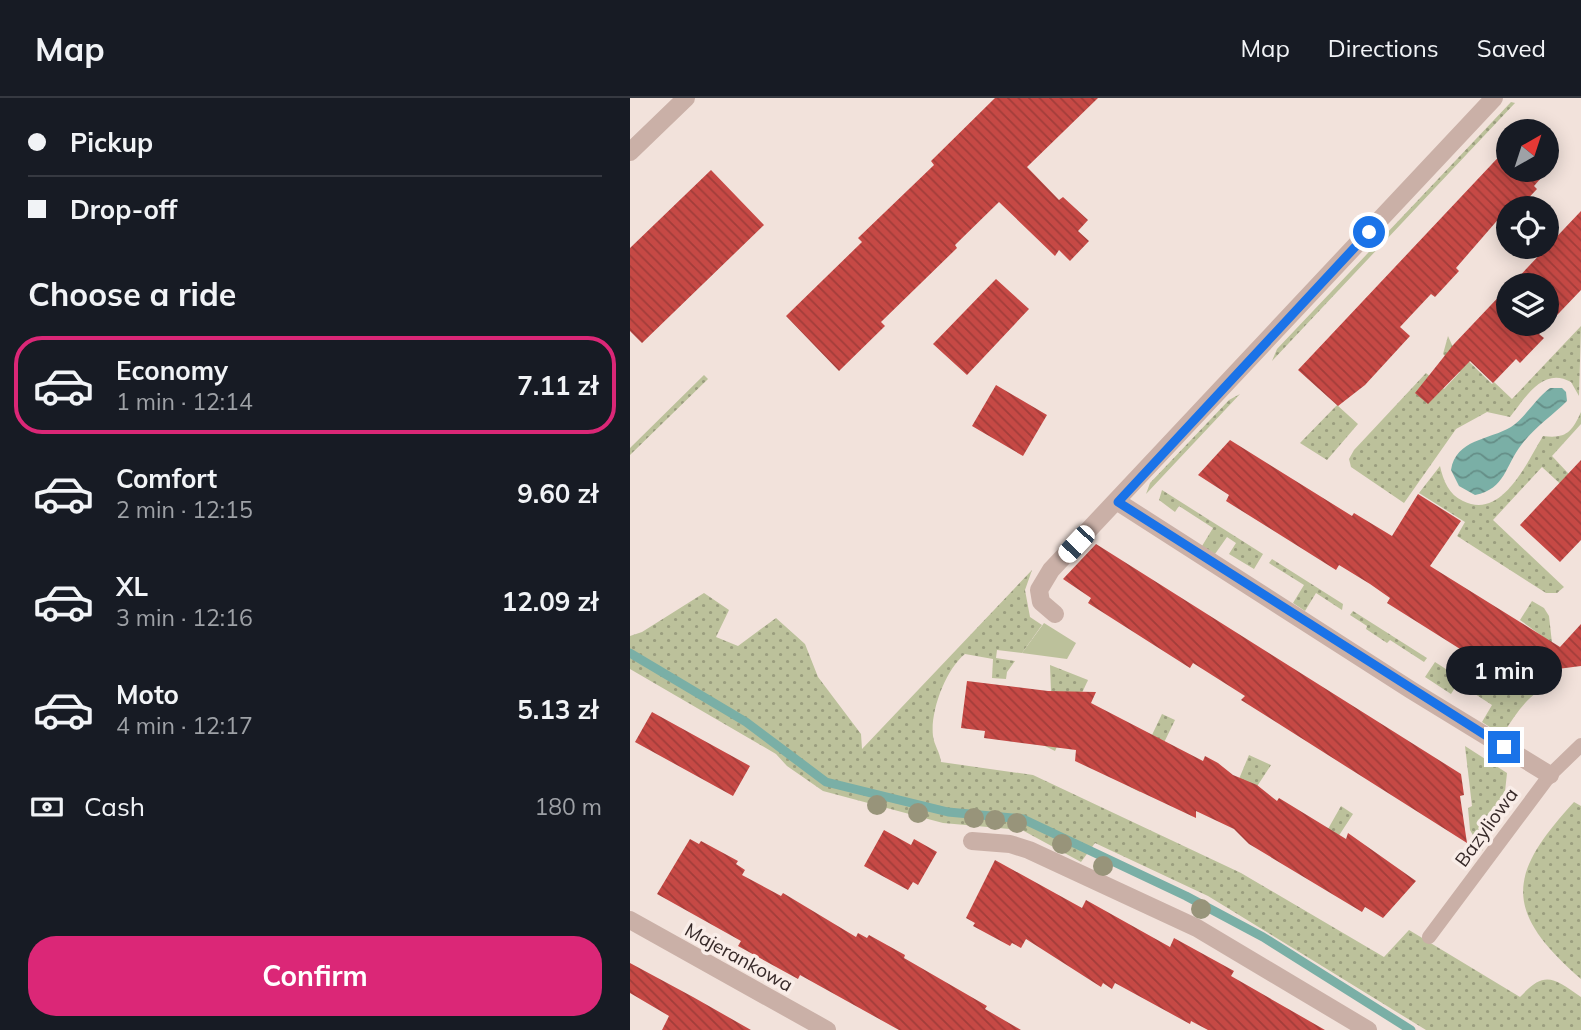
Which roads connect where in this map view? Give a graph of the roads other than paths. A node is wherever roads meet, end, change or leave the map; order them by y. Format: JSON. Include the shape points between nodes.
{"nodes":[{"id":1,"x":686,"y":98,"type":"edge"},
{"id":2,"x":1494,"y":98,"type":"edge"},
{"id":3,"x":630,"y":152,"type":"edge"},
{"id":4,"x":1118,"y":502,"type":"junction"},
{"id":5,"x":1055,"y":614,"type":"dead end"},
{"id":6,"x":1581,"y":745,"type":"edge"},
{"id":7,"x":1550,"y":775,"type":"junction"},
{"id":8,"x":972,"y":841,"type":"dead end"},
{"id":9,"x":630,"y":920,"type":"edge"},
{"id":10,"x":1429,"y":937,"type":"dead end"},
{"id":11,"x":1363,"y":1029,"type":"edge"},
{"id":12,"x":827,"y":1030,"type":"edge"}],
"edges":[{"from":1,"to":3,"type":"street"},
{"from":2,"to":4,"type":"street"},
{"from":4,"to":5,"type":"street","via":[[1042,581],[1041,602]]},
{"from":4,"to":7,"type":"street"},
{"from":6,"to":7,"type":"lane","name":"Bazyliowa"},
{"from":7,"to":10,"type":"lane","name":"Bazyliowa"},
{"from":8,"to":11,"type":"street","via":[[1029,850],[1198,928]]},
{"from":9,"to":12,"type":"street","name":"Majerankowa"}]}
